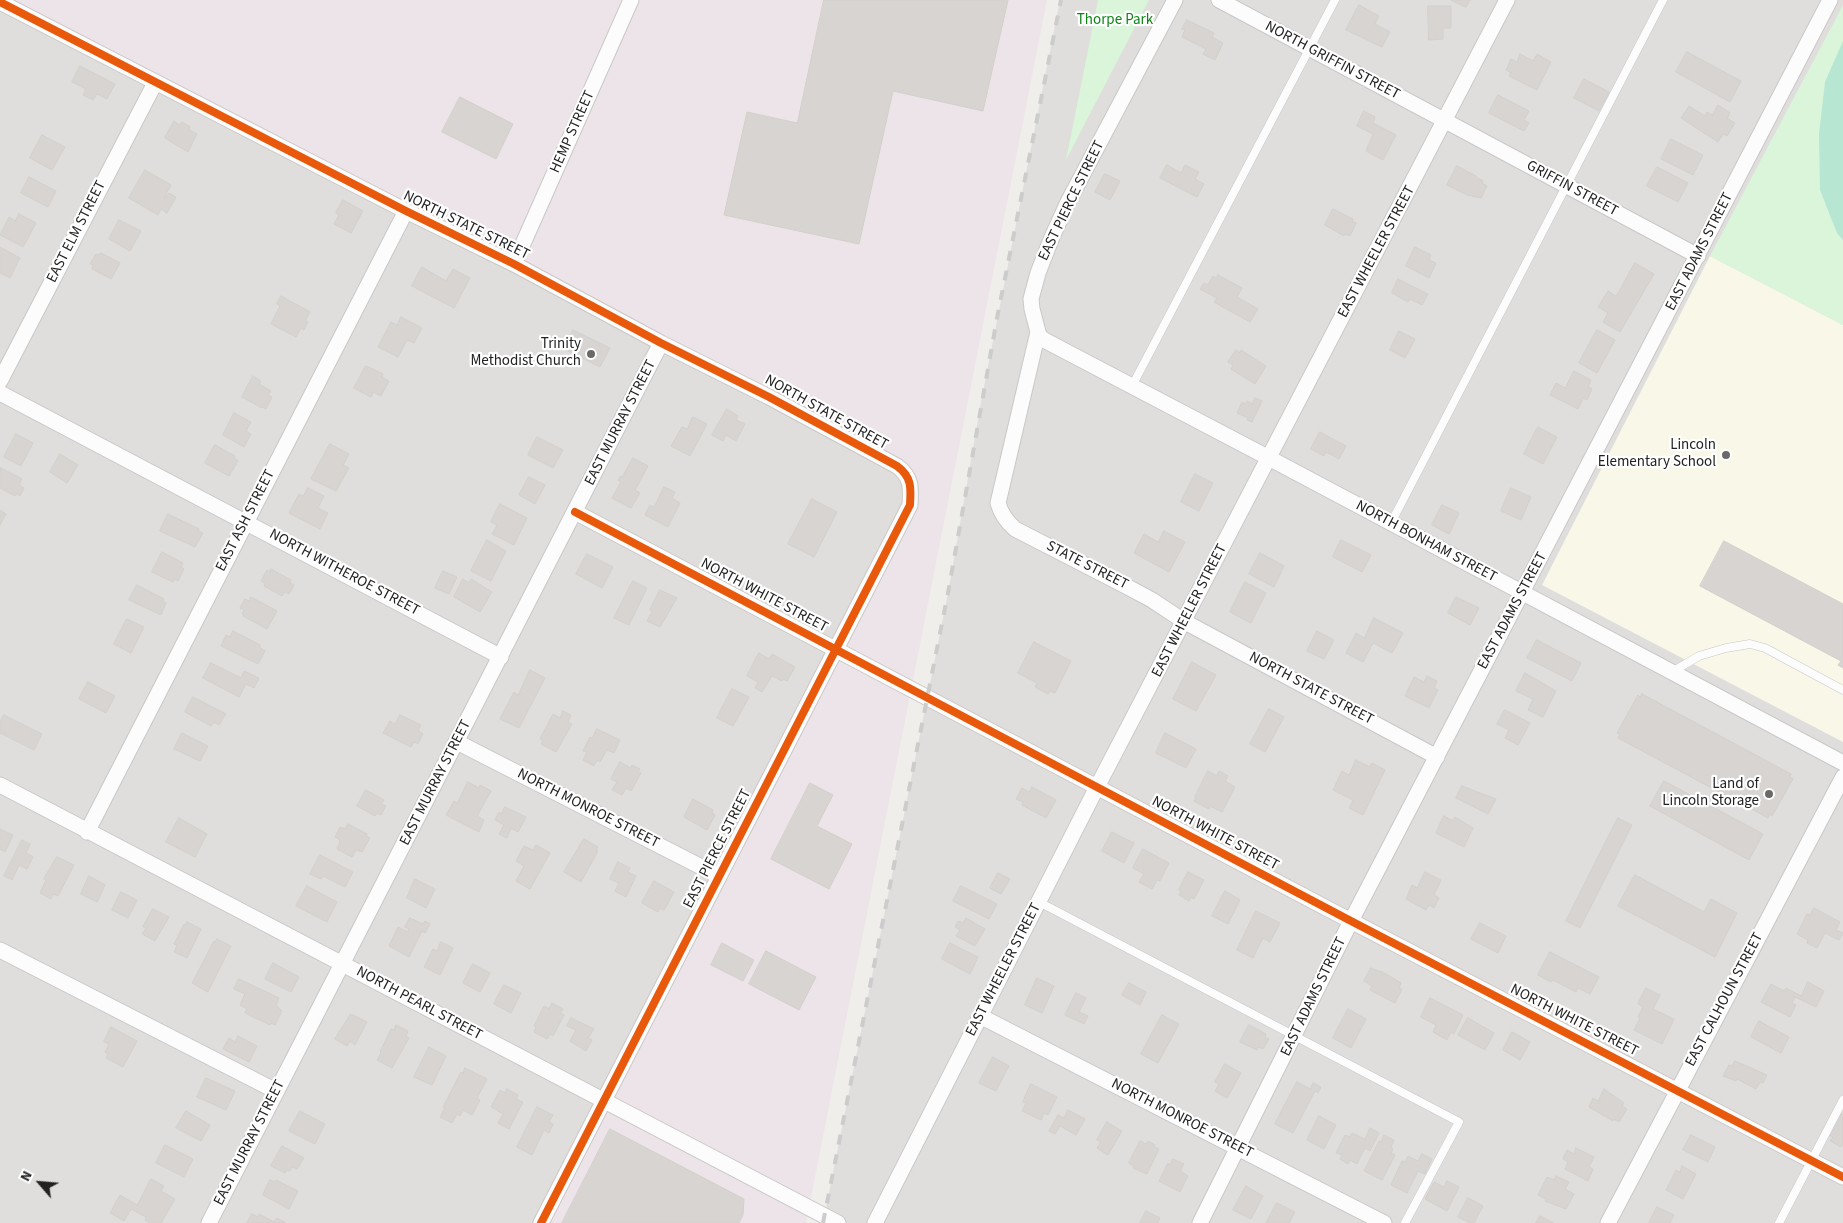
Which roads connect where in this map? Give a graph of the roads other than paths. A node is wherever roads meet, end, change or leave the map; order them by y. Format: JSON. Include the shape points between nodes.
{"nodes":[{"id":1,"x":631,"y":0,"type":"edge"},
{"id":2,"x":1175,"y":0,"type":"edge"},
{"id":3,"x":1219,"y":0,"type":"edge"},
{"id":4,"x":1335,"y":0,"type":"edge"},
{"id":5,"x":1507,"y":0,"type":"edge"},
{"id":6,"x":1663,"y":0,"type":"edge"},
{"id":7,"x":1830,"y":0,"type":"edge"},
{"id":8,"x":0,"y":2,"type":"edge"},
{"id":9,"x":1310,"y":48,"type":"junction"},
{"id":10,"x":155,"y":83,"type":"junction"},
{"id":11,"x":1445,"y":122,"type":"junction"},
{"id":12,"x":1566,"y":186,"type":"junction"},
{"id":13,"x":406,"y":211,"type":"junction"},
{"id":14,"x":1698,"y":256,"type":"junction"},
{"id":15,"x":514,"y":264,"type":"junction"},
{"id":16,"x":1038,"y":332,"type":"junction"},
{"id":17,"x":661,"y":343,"type":"junction"},
{"id":18,"x":0,"y":381,"type":"edge"},
{"id":19,"x":1132,"y":386,"type":"junction"},
{"id":20,"x":0,"y":393,"type":"edge"},
{"id":21,"x":1269,"y":458,"type":"junction"},
{"id":22,"x":912,"y":485,"type":"joint"},
{"id":23,"x":998,"y":503,"type":"joint"},
{"id":24,"x":575,"y":512,"type":"junction"},
{"id":25,"x":246,"y":521,"type":"junction"},
{"id":26,"x":1391,"y":523,"type":"junction"},
{"id":27,"x":1522,"y":594,"type":"junction"},
{"id":28,"x":1184,"y":622,"type":"junction"},
{"id":29,"x":836,"y":649,"type":"junction"},
{"id":30,"x":501,"y":657,"type":"junction"},
{"id":31,"x":1672,"y":672,"type":"junction"},
{"id":32,"x":1843,"y":690,"type":"edge"},
{"id":33,"x":457,"y":742,"type":"junction"},
{"id":34,"x":1437,"y":756,"type":"junction"},
{"id":35,"x":1843,"y":763,"type":"edge"},
{"id":36,"x":1843,"y":776,"type":"edge"},
{"id":37,"x":0,"y":785,"type":"edge"},
{"id":38,"x":1097,"y":787,"type":"junction"},
{"id":39,"x":87,"y":832,"type":"junction"},
{"id":40,"x":719,"y":876,"type":"junction"},
{"id":41,"x":1039,"y":902,"type":"junction"},
{"id":42,"x":1352,"y":921,"type":"junction"},
{"id":43,"x":0,"y":950,"type":"edge"},
{"id":44,"x":342,"y":964,"type":"junction"},
{"id":45,"x":980,"y":1016,"type":"junction"},
{"id":46,"x":1294,"y":1036,"type":"junction"},
{"id":47,"x":1677,"y":1090,"type":"junction"},
{"id":48,"x":276,"y":1091,"type":"junction"},
{"id":49,"x":1843,"y":1100,"type":"edge"},
{"id":50,"x":603,"y":1101,"type":"junction"},
{"id":51,"x":1239,"y":1148,"type":"junction"},
{"id":52,"x":1812,"y":1161,"type":"junction"},
{"id":53,"x":1843,"y":1177,"type":"edge"},
{"id":54,"x":209,"y":1223,"type":"edge"},
{"id":55,"x":541,"y":1223,"type":"edge"},
{"id":56,"x":838,"y":1223,"type":"edge"},
{"id":57,"x":875,"y":1223,"type":"edge"},
{"id":58,"x":1200,"y":1223,"type":"edge"},
{"id":59,"x":1384,"y":1223,"type":"edge"},
{"id":60,"x":1405,"y":1223,"type":"edge"},
{"id":61,"x":1608,"y":1223,"type":"edge"},
{"id":62,"x":1780,"y":1223,"type":"edge"}],
"edges":[{"from":1,"to":15,"type":"street","name":"HEMP STREET"},
{"from":2,"to":16,"type":"street","name":"EAST PIERCE STREET","via":[[1052,237],[1031,299]]},
{"from":3,"to":9,"type":"street","name":"NORTH GRIFFIN STREET"},
{"from":4,"to":9,"type":"lane"},
{"from":5,"to":11,"type":"street","name":"EAST WHEELER STREET"},
{"from":6,"to":12,"type":"lane"},
{"from":7,"to":14,"type":"street","name":"EAST ADAMS STREET"},
{"from":8,"to":10,"type":"street","name":"NORTH STATE STREET"},
{"from":9,"to":11,"type":"street","name":"NORTH GRIFFIN STREET"},
{"from":9,"to":19,"type":"lane"},
{"from":10,"to":13,"type":"street","name":"NORTH STATE STREET"},
{"from":10,"to":18,"type":"street","name":"EAST ELM STREET"},
{"from":11,"to":12,"type":"street","name":"GRIFFIN STREET"},
{"from":11,"to":21,"type":"street","name":"EAST WHEELER STREET"},
{"from":12,"to":14,"type":"street","name":"GRIFFIN STREET"},
{"from":12,"to":26,"type":"lane"},
{"from":13,"to":15,"type":"street","name":"NORTH STATE STREET"},
{"from":13,"to":25,"type":"street","name":"EAST ASH STREET"},
{"from":14,"to":27,"type":"street","name":"EAST ADAMS STREET"},
{"from":15,"to":17,"type":"street","name":"NORTH STATE STREET"},
{"from":16,"to":19,"type":"street","name":"NORTH BONHAM STREET","via":[[1046,341]]},
{"from":16,"to":23,"type":"street","name":"EAST PIERCE STREET"},
{"from":17,"to":22,"type":"street","name":"NORTH STATE STREET","via":[[897,466]]},
{"from":17,"to":24,"type":"street","name":"EAST MURRAY STREET"},
{"from":19,"to":21,"type":"street","name":"NORTH BONHAM STREET"},
{"from":20,"to":25,"type":"street","name":"NORTH WITHEROE STREET"},
{"from":21,"to":26,"type":"street","name":"NORTH BONHAM STREET"},
{"from":21,"to":28,"type":"street","name":"EAST WHEELER STREET"},
{"from":22,"to":29,"type":"street","name":"EAST PIERCE STREET","via":[[910,505]]},
{"from":23,"to":28,"type":"street","name":"STATE STREET","via":[[1004,517],[1015,528],[1152,600]]},
{"from":24,"to":29,"type":"street","name":"NORTH WHITE STREET"},
{"from":24,"to":30,"type":"street","name":"EAST MURRAY STREET"},
{"from":25,"to":30,"type":"street","name":"NORTH WITHEROE STREET"},
{"from":25,"to":39,"type":"street","name":"EAST ASH STREET"},
{"from":26,"to":27,"type":"street","name":"NORTH BONHAM STREET"},
{"from":27,"to":31,"type":"street","name":"NORTH BONHAM STREET"},
{"from":27,"to":34,"type":"street","name":"EAST ADAMS STREET"},
{"from":28,"to":34,"type":"street","name":"NORTH STATE STREET"},
{"from":28,"to":38,"type":"street","name":"EAST WHEELER STREET"},
{"from":29,"to":38,"type":"street","name":"NORTH WHITE STREET"},
{"from":29,"to":40,"type":"street","name":"EAST PIERCE STREET"},
{"from":30,"to":33,"type":"street","name":"EAST MURRAY STREET"},
{"from":31,"to":32,"type":"lane","via":[[1699,656],[1750,644],[1765,648]]},
{"from":31,"to":35,"type":"street","name":"NORTH BONHAM STREET"},
{"from":33,"to":40,"type":"street","name":"NORTH MONROE STREET"},
{"from":33,"to":44,"type":"street","name":"EAST MURRAY STREET"},
{"from":34,"to":42,"type":"street","name":"EAST ADAMS STREET"},
{"from":36,"to":47,"type":"street","name":"EAST CALHOUN STREET"},
{"from":37,"to":39,"type":"street","name":"NORTH PEARL STREET"},
{"from":38,"to":41,"type":"street","name":"EAST WHEELER STREET"},
{"from":38,"to":42,"type":"street","name":"NORTH WHITE STREET"},
{"from":39,"to":44,"type":"street","name":"NORTH PEARL STREET"},
{"from":40,"to":50,"type":"street","name":"EAST PIERCE STREET"},
{"from":41,"to":45,"type":"street","name":"EAST WHEELER STREET"},
{"from":41,"to":46,"type":"lane"},
{"from":42,"to":46,"type":"street","name":"EAST ADAMS STREET"},
{"from":42,"to":47,"type":"street","name":"NORTH WHITE STREET"},
{"from":43,"to":48,"type":"street"},
{"from":44,"to":48,"type":"street","name":"EAST MURRAY STREET"},
{"from":44,"to":50,"type":"street","name":"NORTH PEARL STREET"},
{"from":45,"to":51,"type":"street","name":"NORTH MONROE STREET"},
{"from":45,"to":57,"type":"street","name":"EAST WHEELER STREET"},
{"from":46,"to":51,"type":"street","name":"EAST ADAMS STREET"},
{"from":46,"to":60,"type":"lane","via":[[1459,1122]]},
{"from":47,"to":52,"type":"street","name":"NORTH WHITE STREET"},
{"from":47,"to":61,"type":"street","name":"EAST CALHOUN STREET"},
{"from":48,"to":54,"type":"street","name":"EAST MURRAY STREET"},
{"from":49,"to":52,"type":"lane"},
{"from":50,"to":55,"type":"street","name":"EAST PIERCE STREET"},
{"from":50,"to":56,"type":"street","name":"NORTH PEARL STREET"},
{"from":51,"to":58,"type":"street","name":"EAST ADAMS STREET"},
{"from":51,"to":59,"type":"street","name":"NORTH MONROE STREET"},
{"from":52,"to":53,"type":"street","name":"NORTH WHITE STREET"},
{"from":52,"to":62,"type":"lane"}]}
